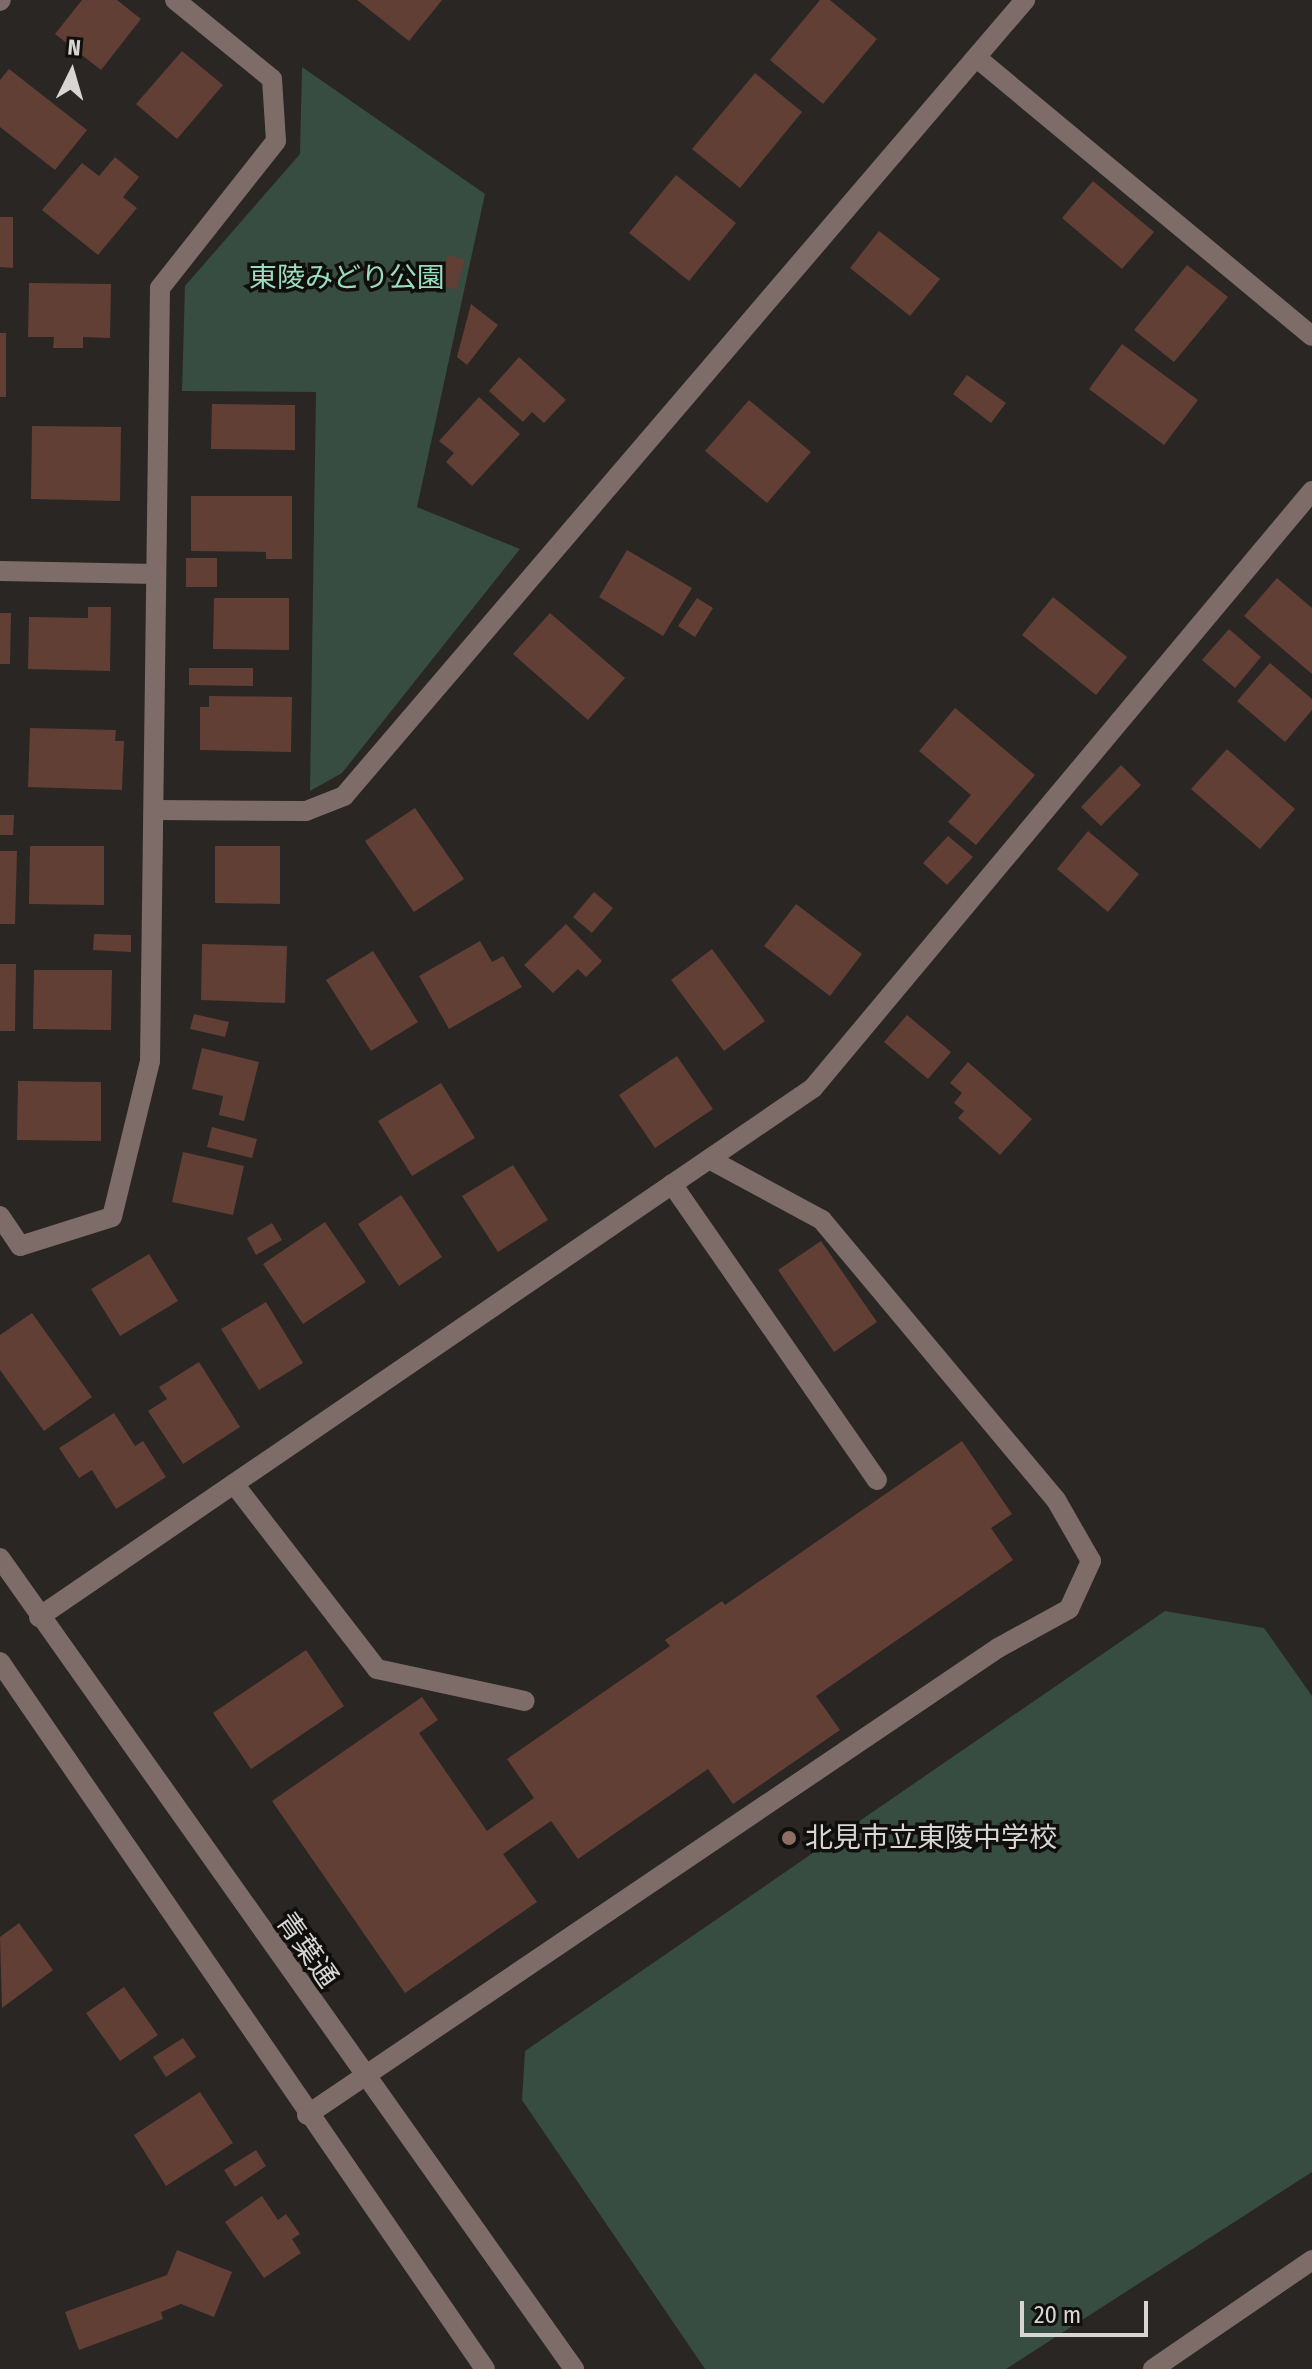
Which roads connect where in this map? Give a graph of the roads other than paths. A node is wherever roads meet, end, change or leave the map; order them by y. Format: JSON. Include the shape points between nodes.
{"nodes":[{"id":1,"x":175,"y":0,"type":"edge"},
{"id":2,"x":1025,"y":0,"type":"edge"},
{"id":3,"x":977,"y":58,"type":"junction"},
{"id":4,"x":1312,"y":336,"type":"edge"},
{"id":5,"x":1312,"y":491,"type":"edge"},
{"id":6,"x":0,"y":571,"type":"edge"},
{"id":7,"x":156,"y":574,"type":"junction"},
{"id":8,"x":157,"y":810,"type":"junction"},
{"id":9,"x":709,"y":1159,"type":"junction"},
{"id":10,"x":672,"y":1184,"type":"junction"},
{"id":11,"x":0,"y":1216,"type":"edge"},
{"id":12,"x":877,"y":1480,"type":"dead end"},
{"id":13,"x":234,"y":1484,"type":"junction"},
{"id":14,"x":0,"y":1558,"type":"edge"},
{"id":15,"x":39,"y":1617,"type":"junction"},
{"id":16,"x":0,"y":1662,"type":"edge"},
{"id":17,"x":525,"y":1701,"type":"dead end"},
{"id":18,"x":363,"y":2077,"type":"junction"},
{"id":19,"x":307,"y":2115,"type":"junction"},
{"id":20,"x":1312,"y":2260,"type":"edge"},
{"id":21,"x":485,"y":2369,"type":"edge"},
{"id":22,"x":574,"y":2369,"type":"edge"},
{"id":23,"x":1153,"y":2369,"type":"edge"}],
"edges":[{"from":1,"to":7,"type":"street","via":[[272,79],[276,141],[160,288]]},
{"from":2,"to":3,"type":"street"},
{"from":3,"to":4,"type":"street"},
{"from":3,"to":8,"type":"street","via":[[344,796],[306,811]]},
{"from":5,"to":9,"type":"street","via":[[813,1088]]},
{"from":6,"to":7,"type":"street"},
{"from":7,"to":8,"type":"street"},
{"from":8,"to":11,"type":"street","via":[[150,1061],[112,1217],[20,1246]]},
{"from":9,"to":10,"type":"street"},
{"from":9,"to":18,"type":"street","via":[[822,1220],[1056,1500],[1091,1561],[1069,1609],[998,1648]]},
{"from":10,"to":12,"type":"street"},
{"from":10,"to":13,"type":"street"},
{"from":13,"to":15,"type":"street"},
{"from":13,"to":17,"type":"street","via":[[377,1669]]},
{"from":14,"to":15,"type":"street","name":"青葉通"},
{"from":15,"to":18,"type":"street","name":"青葉通"},
{"from":16,"to":19,"type":"street"},
{"from":18,"to":19,"type":"street"},
{"from":18,"to":22,"type":"street","name":"青葉通"},
{"from":19,"to":21,"type":"street"},
{"from":20,"to":23,"type":"street"}]}
